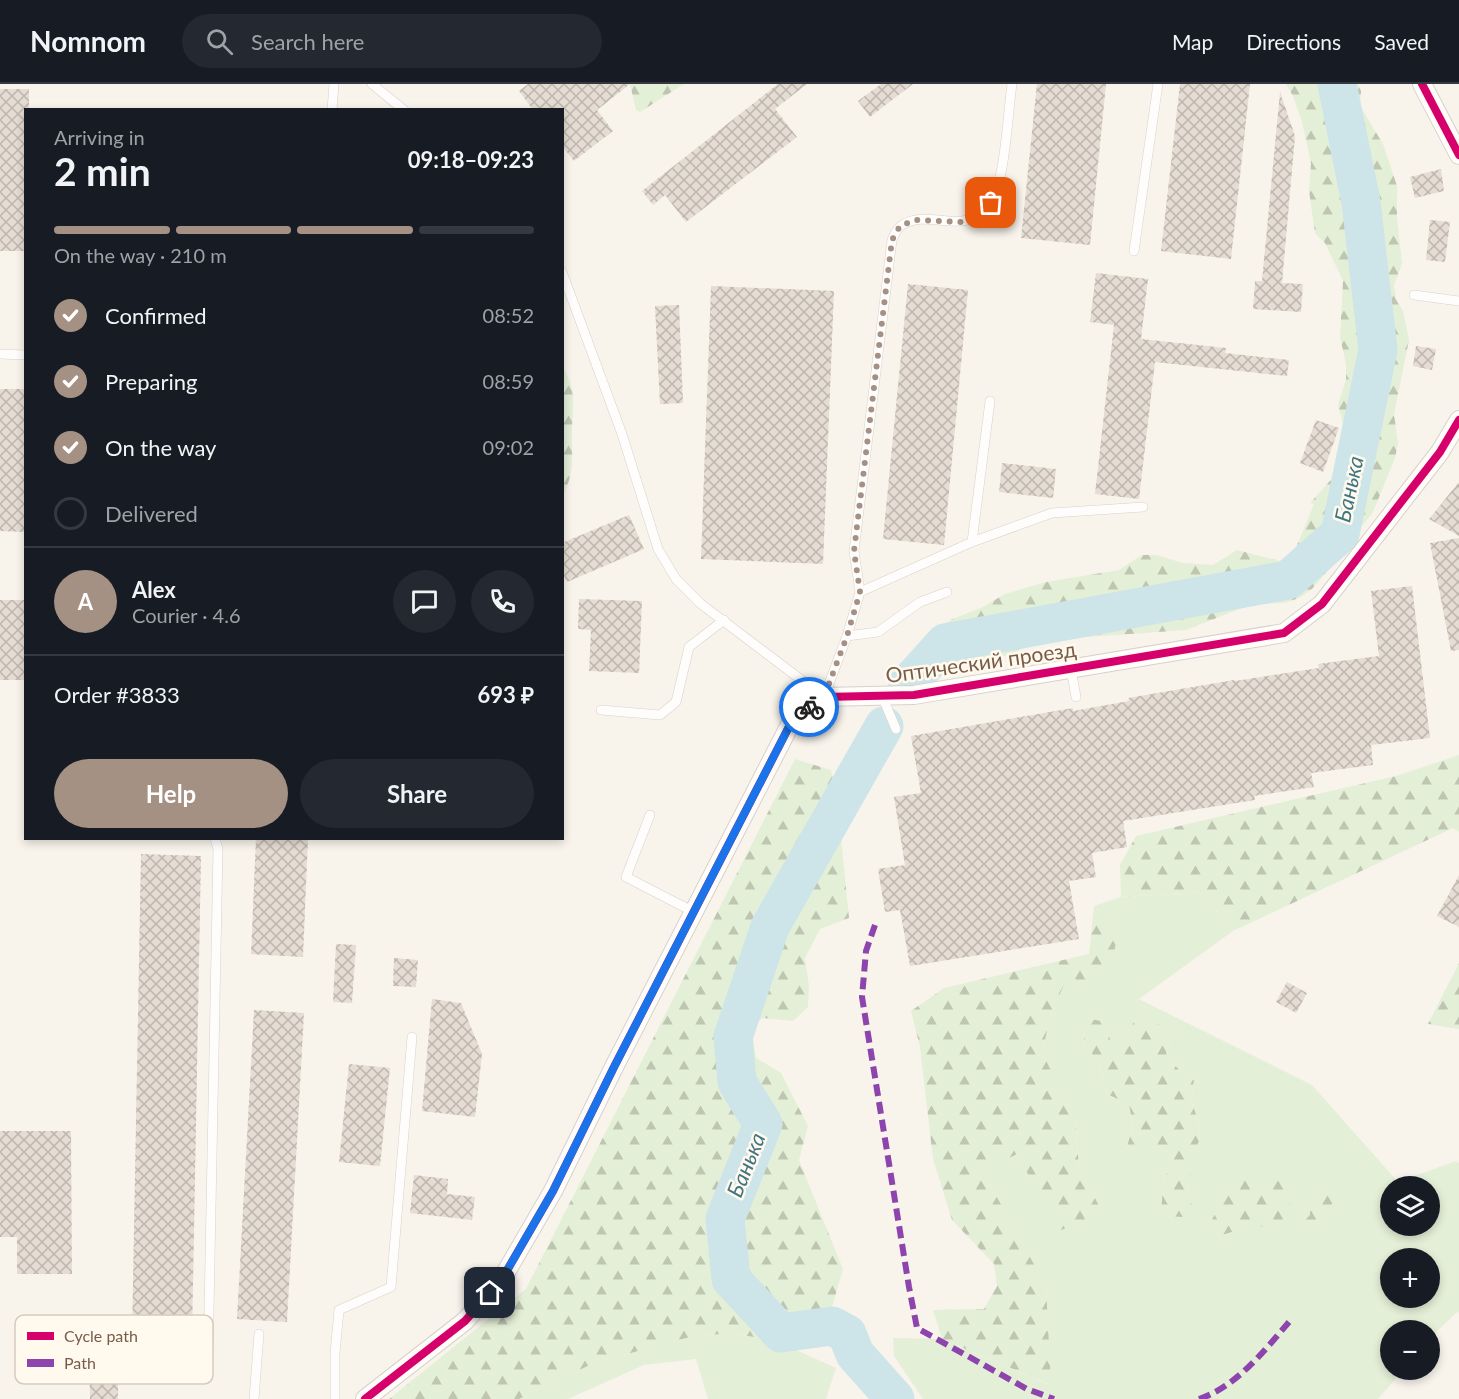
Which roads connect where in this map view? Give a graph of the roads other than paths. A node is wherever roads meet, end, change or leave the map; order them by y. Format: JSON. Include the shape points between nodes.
{"nodes":[{"id":1,"x":334,"y":84,"type":"edge"},
{"id":2,"x":372,"y":84,"type":"edge"},
{"id":3,"x":1012,"y":84,"type":"edge"},
{"id":4,"x":1158,"y":84,"type":"edge"},
{"id":5,"x":1422,"y":84,"type":"edge"},
{"id":6,"x":332,"y":108,"type":"edge"},
{"id":7,"x":402,"y":108,"type":"edge"},
{"id":8,"x":1459,"y":154,"type":"edge"},
{"id":9,"x":1134,"y":251,"type":"dead end"},
{"id":10,"x":564,"y":277,"type":"edge"},
{"id":11,"x":1414,"y":295,"type":"dead end"},
{"id":12,"x":1459,"y":301,"type":"edge"},
{"id":13,"x":0,"y":354,"type":"edge"},
{"id":14,"x":24,"y":355,"type":"edge"},
{"id":15,"x":990,"y":401,"type":"dead end"},
{"id":16,"x":1459,"y":420,"type":"edge"},
{"id":17,"x":1143,"y":507,"type":"dead end"},
{"id":18,"x":972,"y":542,"type":"junction"},
{"id":19,"x":860,"y":592,"type":"junction"},
{"id":20,"x":947,"y":592,"type":"dead end"},
{"id":21,"x":724,"y":620,"type":"junction"},
{"id":22,"x":847,"y":636,"type":"junction"},
{"id":23,"x":1071,"y":669,"type":"junction"},
{"id":24,"x":882,"y":696,"type":"junction"},
{"id":25,"x":824,"y":697,"type":"junction"},
{"id":26,"x":1076,"y":697,"type":"dead end"},
{"id":27,"x":602,"y":710,"type":"dead end"},
{"id":28,"x":896,"y":729,"type":"dead end"},
{"id":29,"x":650,"y":815,"type":"dead end"},
{"id":30,"x":216,"y":840,"type":"edge"},
{"id":31,"x":694,"y":912,"type":"junction"},
{"id":32,"x":412,"y":1037,"type":"dead end"},
{"id":33,"x":209,"y":1315,"type":"edge"},
{"id":34,"x":259,"y":1334,"type":"dead end"},
{"id":35,"x":254,"y":1399,"type":"edge"},
{"id":36,"x":335,"y":1399,"type":"edge"},
{"id":37,"x":365,"y":1399,"type":"edge"}],
"edges":[{"from":1,"to":6,"type":"lane"},
{"from":2,"to":7,"type":"lane"},
{"from":3,"to":19,"type":"lane","via":[[999,186],[991,203],[977,217],[963,222],[915,220],[900,226],[892,240],[854,551]]},
{"from":4,"to":9,"type":"lane"},
{"from":5,"to":8,"type":"street"},
{"from":10,"to":21,"type":"lane","via":[[622,434],[658,549],[676,579]]},
{"from":11,"to":12,"type":"lane"},
{"from":13,"to":14,"type":"lane"},
{"from":15,"to":18,"type":"lane"},
{"from":16,"to":23,"type":"street","name":"Оптический проезд","via":[[1440,452],[1322,604],[1284,633]]},
{"from":17,"to":18,"type":"lane","via":[[1052,513]]},
{"from":18,"to":19,"type":"lane"},
{"from":19,"to":22,"type":"lane"},
{"from":20,"to":22,"type":"lane","via":[[920,602],[878,632]]},
{"from":21,"to":25,"type":"lane"},
{"from":21,"to":27,"type":"lane","via":[[689,647],[676,702],[660,715]]},
{"from":22,"to":25,"type":"lane"},
{"from":23,"to":24,"type":"street","name":"Оптический проезд","via":[[914,695]]},
{"from":23,"to":26,"type":"lane"},
{"from":24,"to":25,"type":"street","name":"Оптический проезд"},
{"from":24,"to":28,"type":"lane"},
{"from":25,"to":31,"type":"street","via":[[794,717]]},
{"from":29,"to":31,"type":"lane","via":[[626,877]]},
{"from":30,"to":33,"type":"lane"},
{"from":31,"to":37,"type":"street","via":[[553,1191],[502,1279],[465,1322]]},
{"from":32,"to":36,"type":"lane","via":[[391,1287],[339,1310],[334,1353]]},
{"from":34,"to":35,"type":"lane"}]}
